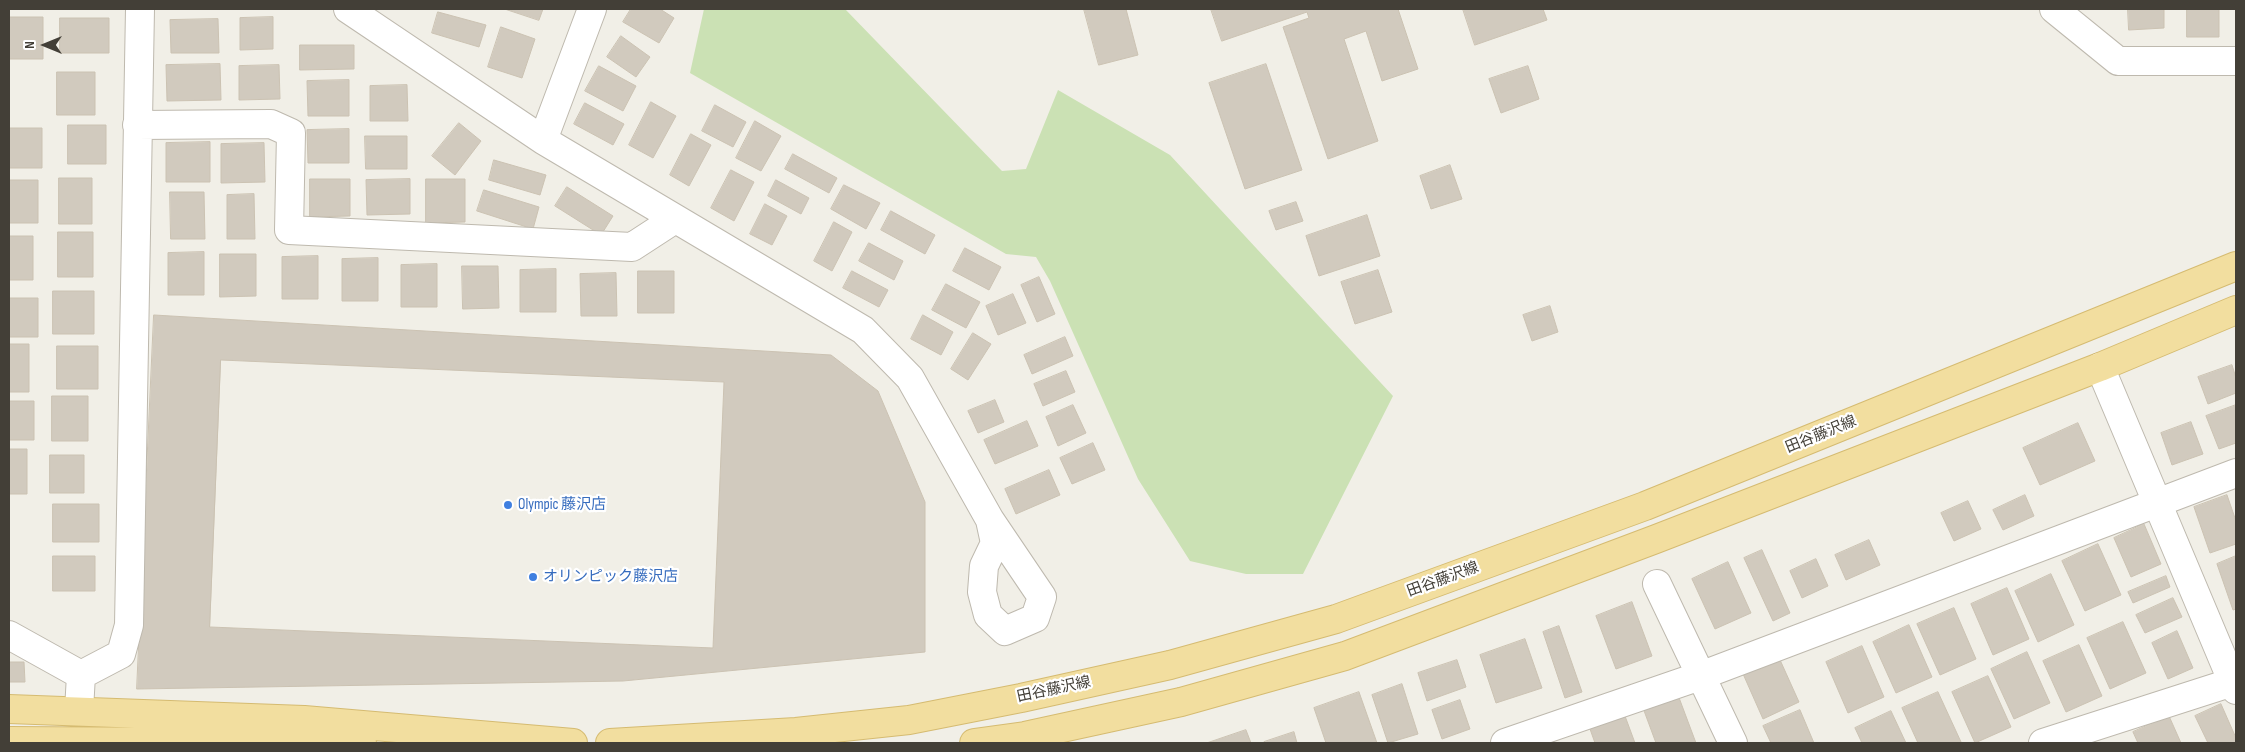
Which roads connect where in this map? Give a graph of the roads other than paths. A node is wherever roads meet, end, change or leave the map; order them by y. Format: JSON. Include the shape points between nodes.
{"nodes":[{"id":1,"x":140,"y":9,"type":"edge"},
{"id":2,"x":348,"y":9,"type":"edge"},
{"id":3,"x":592,"y":9,"type":"edge"},
{"id":4,"x":2054,"y":9,"type":"edge"},
{"id":5,"x":2236,"y":61,"type":"edge"},
{"id":6,"x":137,"y":125,"type":"junction"},
{"id":7,"x":543,"y":140,"type":"junction"},
{"id":8,"x":675,"y":220,"type":"junction"},
{"id":9,"x":2236,"y":266,"type":"edge"},
{"id":10,"x":2236,"y":310,"type":"edge"},
{"id":11,"x":2100,"y":367,"type":"junction"},
{"id":12,"x":2236,"y":473,"type":"edge"},
{"id":13,"x":2158,"y":503,"type":"junction"},
{"id":14,"x":990,"y":520,"type":"dead end"},
{"id":15,"x":1657,"y":584,"type":"dead end"},
{"id":16,"x":9,"y":635,"type":"edge"},
{"id":17,"x":81,"y":675,"type":"junction"},
{"id":18,"x":1700,"y":676,"type":"junction"},
{"id":19,"x":2235,"y":684,"type":"edge"},
{"id":20,"x":9,"y":709,"type":"edge"},
{"id":21,"x":79,"y":710,"type":"junction"},
{"id":22,"x":9,"y":741,"type":"edge"},
{"id":23,"x":362,"y":743,"type":"edge"},
{"id":24,"x":573,"y":743,"type":"edge"},
{"id":25,"x":610,"y":743,"type":"edge"},
{"id":26,"x":974,"y":743,"type":"edge"},
{"id":27,"x":1505,"y":743,"type":"edge"},
{"id":28,"x":1733,"y":743,"type":"edge"},
{"id":29,"x":2043,"y":743,"type":"edge"}],
"edges":[{"from":1,"to":6,"type":"street"},
{"from":2,"to":7,"type":"street"},
{"from":3,"to":7,"type":"street"},
{"from":4,"to":5,"type":"street","via":[[2118,61]]},
{"from":6,"to":8,"type":"street","via":[[271,124],[291,134],[289,230],[632,247]]},
{"from":6,"to":17,"type":"street","via":[[129,626],[121,654]]},
{"from":7,"to":8,"type":"street"},
{"from":8,"to":14,"type":"street","via":[[863,330],[910,378]]},
{"from":9,"to":25,"type":"main road","name":"田谷藤沢線","via":[[1646,506],[1336,619],[1170,664],[909,720],[796,732]]},
{"from":10,"to":11,"type":"main road"},
{"from":11,"to":13,"type":"street"},
{"from":11,"to":26,"type":"main road","via":[[1345,656],[1181,702],[1025,736]]},
{"from":12,"to":13,"type":"street"},
{"from":13,"to":18,"type":"street"},
{"from":13,"to":19,"type":"street"},
{"from":15,"to":18,"type":"street"},
{"from":16,"to":17,"type":"street"},
{"from":17,"to":21,"type":"street"},
{"from":18,"to":27,"type":"street"},
{"from":18,"to":28,"type":"street"},
{"from":19,"to":29,"type":"street"},
{"from":20,"to":21,"type":"main road"},
{"from":21,"to":24,"type":"main road","via":[[304,720]]},
{"from":22,"to":23,"type":"main road"}]}
